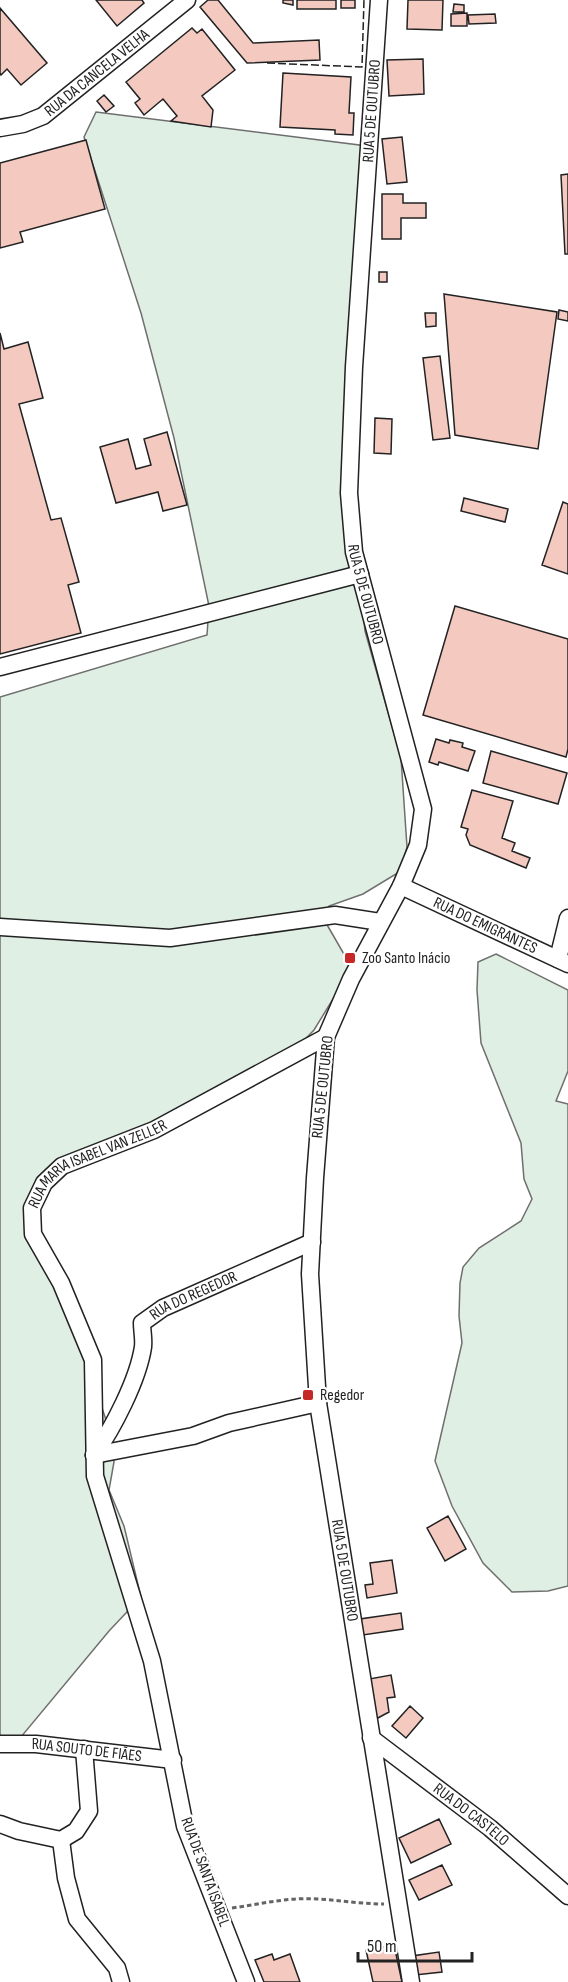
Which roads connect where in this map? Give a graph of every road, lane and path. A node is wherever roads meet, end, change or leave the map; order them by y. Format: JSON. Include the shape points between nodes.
{"nodes":[{"id":1,"x":187,"y":0,"type":"edge"},
{"id":2,"x":379,"y":0,"type":"edge"},
{"id":3,"x":0,"y":128,"type":"edge"},
{"id":4,"x":360,"y":574,"type":"junction"},
{"id":5,"x":0,"y":667,"type":"edge"},
{"id":6,"x":401,"y":886,"type":"junction"},
{"id":7,"x":568,"y":918,"type":"edge"},
{"id":8,"x":380,"y":922,"type":"junction"},
{"id":9,"x":0,"y":927,"type":"edge"},
{"id":10,"x":563,"y":961,"type":"edge"},
{"id":11,"x":326,"y":1037,"type":"junction"},
{"id":12,"x":312,"y":1242,"type":"junction"},
{"id":13,"x":318,"y":1403,"type":"junction"},
{"id":14,"x":94,"y":1455,"type":"junction"},
{"id":15,"x":371,"y":1738,"type":"junction"},
{"id":16,"x":0,"y":1744,"type":"edge"},
{"id":17,"x":84,"y":1749,"type":"junction"},
{"id":18,"x":173,"y":1760,"type":"junction"},
{"id":19,"x":0,"y":1824,"type":"edge"},
{"id":20,"x":61,"y":1840,"type":"junction"},
{"id":21,"x":568,"y":1896,"type":"edge"},
{"id":22,"x":398,"y":1904,"type":"junction"},
{"id":23,"x":219,"y":1910,"type":"junction"},
{"id":24,"x":121,"y":1982,"type":"edge"},
{"id":25,"x":246,"y":1982,"type":"edge"},
{"id":26,"x":411,"y":1982,"type":"edge"}],
"edges":[{"from":1,"to":3,"type":"street","name":"RUA DA CANCELA VELHA","via":[[43,116]]},
{"from":2,"to":4,"type":"street","name":"RUA 5 DE OUTUBRO","via":[[349,493]]},
{"from":4,"to":5,"type":"street"},
{"from":4,"to":6,"type":"street","name":"RUA 5 DE OUTUBRO","via":[[423,809],[418,845]]},
{"from":6,"to":8,"type":"street","name":"RUA 5 DE OUTUBRO"},
{"from":6,"to":10,"type":"street","name":"RUA DO EMIGRANTES"},
{"from":7,"to":10,"type":"street"},
{"from":8,"to":9,"type":"street","via":[[335,915],[170,939]]},
{"from":8,"to":11,"type":"street","name":"RUA 5 DE OUTUBRO"},
{"from":11,"to":12,"type":"street","name":"RUA 5 DE OUTUBRO"},
{"from":11,"to":14,"type":"street","name":"RUA MARIA ISABEL VAN ZELLER","via":[[154,1130],[62,1166],[44,1183],[32,1208],[33,1234],[61,1283],[93,1360]]},
{"from":12,"to":13,"type":"street","name":"RUA 5 DE OUTUBRO","via":[[310,1274]]},
{"from":12,"to":14,"type":"street","name":"RUA DO REGEDOR","via":[[162,1308],[142,1323],[142,1347],[132,1380],[112,1428]]},
{"from":13,"to":14,"type":"street","via":[[229,1423],[194,1436]]},
{"from":13,"to":15,"type":"street","name":"RUA 5 DE OUTUBRO"},
{"from":14,"to":18,"type":"street","name":"RUA MARIA ISABEL VAN ZELLER","via":[[94,1476],[152,1661]]},
{"from":15,"to":21,"type":"street","name":"RUA DO CASTELO","via":[[489,1828]]},
{"from":15,"to":22,"type":"street","name":"RUA 5 DE OUTUBRO"},
{"from":16,"to":17,"type":"street","name":"RUA SOUTO DE FIÃES"},
{"from":17,"to":18,"type":"street","name":"RUA SOUTO DE FIÃES"},
{"from":17,"to":20,"type":"street","via":[[89,1811],[76,1831]]},
{"from":18,"to":23,"type":"street","name":"RUA DE SANTA ISABEL","via":[[185,1826]]},
{"from":19,"to":20,"type":"street"},
{"from":20,"to":24,"type":"street","via":[[76,1919],[117,1968]]},
{"from":22,"to":23,"type":"path","via":[[288,1899]]},
{"from":22,"to":26,"type":"street","name":"RUA 5 DE OUTUBRO"},
{"from":23,"to":25,"type":"street","name":"RUA DE SANTA ISABEL"}]}
